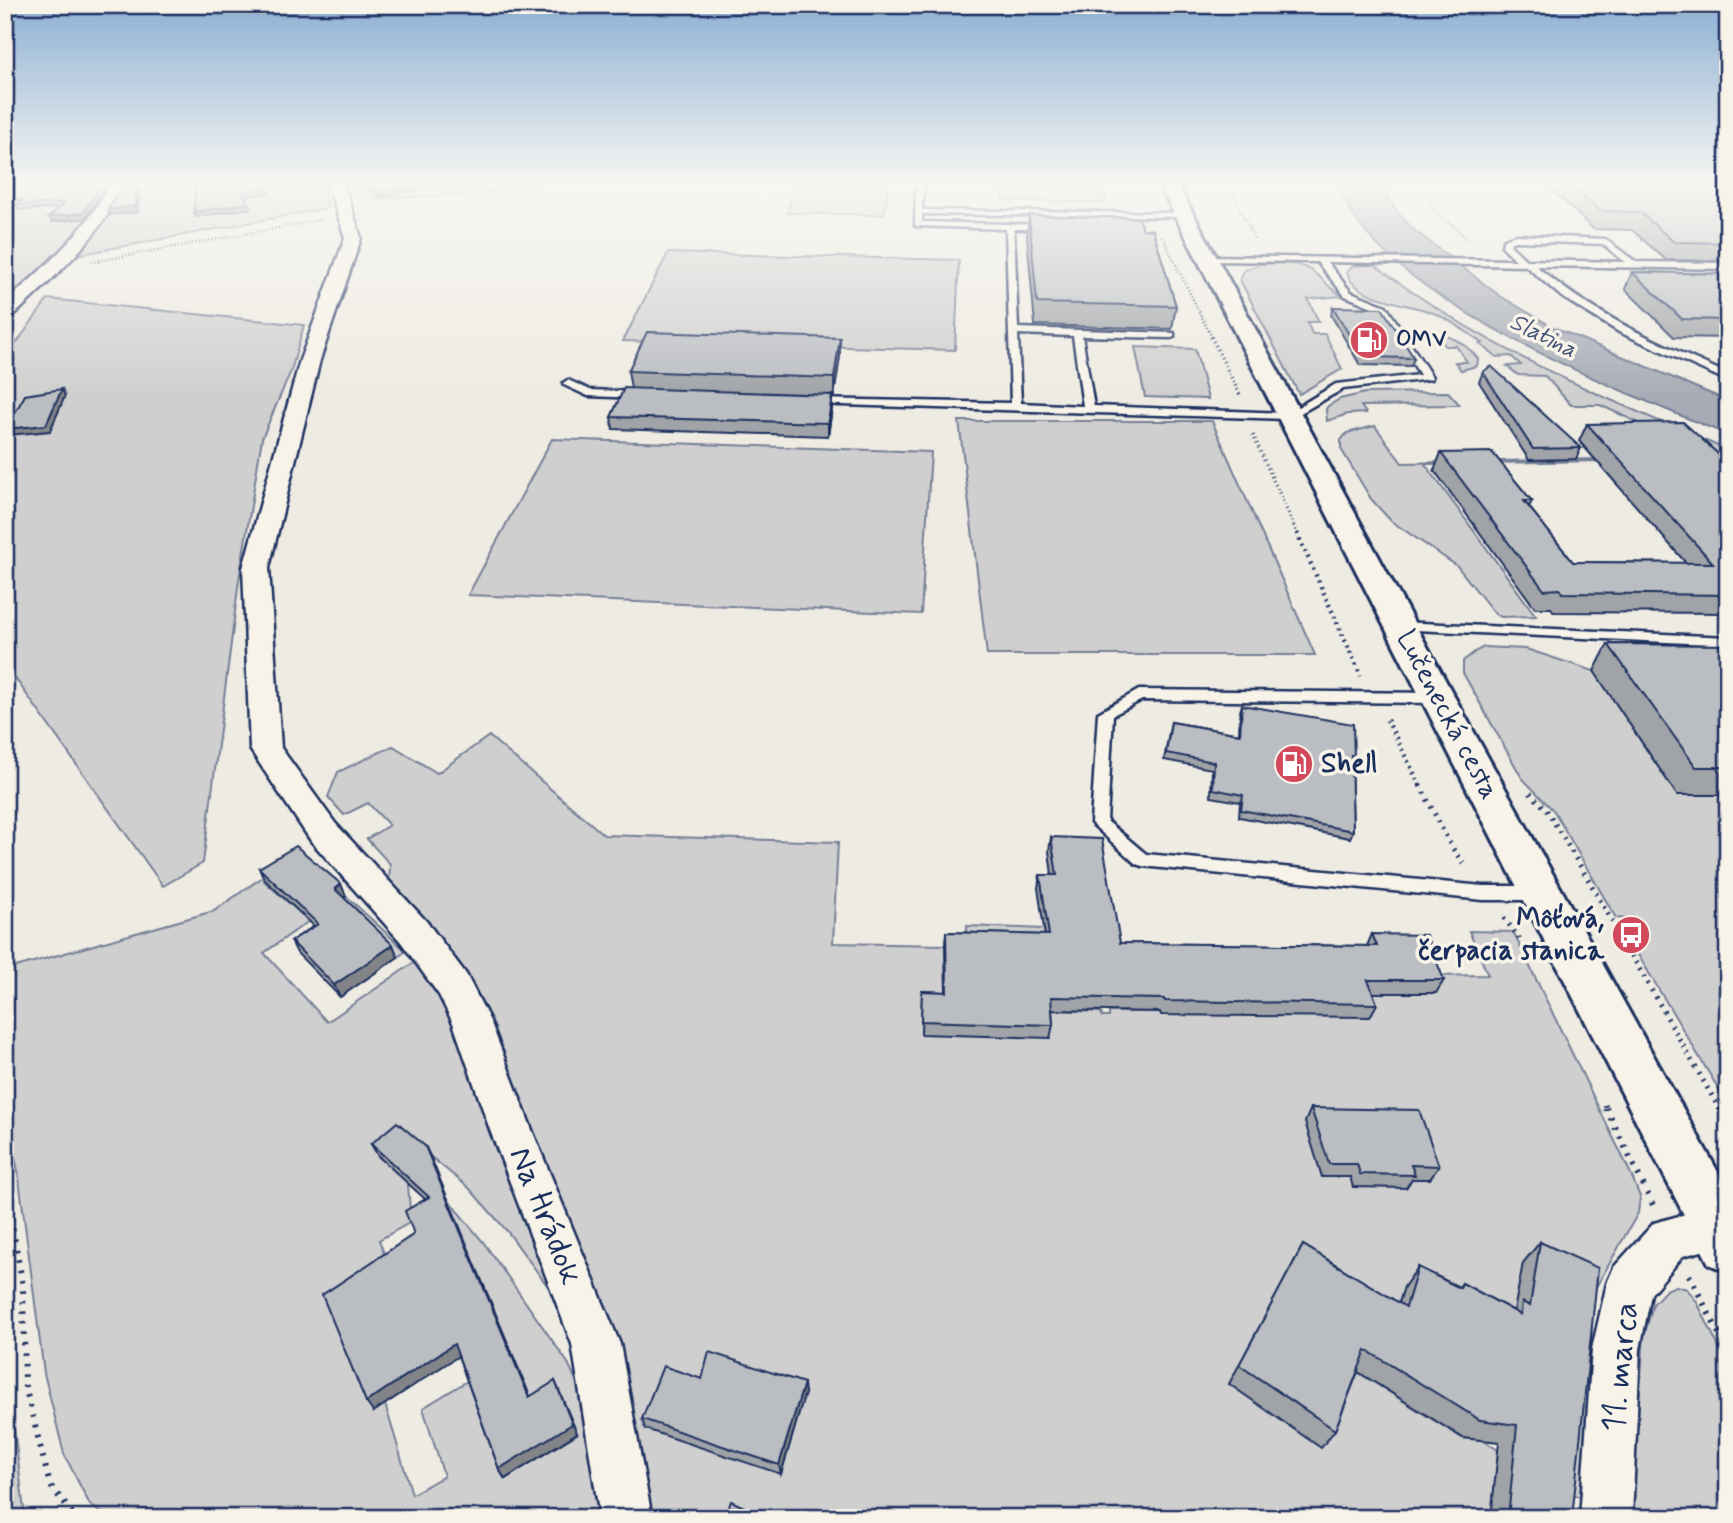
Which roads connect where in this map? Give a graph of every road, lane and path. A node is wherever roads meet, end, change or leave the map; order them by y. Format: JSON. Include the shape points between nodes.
{"nodes":[{"id":1,"x":67,"y":255,"type":"edge"},
{"id":2,"x":133,"y":255,"type":"edge"},
{"id":3,"x":347,"y":255,"type":"edge"},
{"id":4,"x":1011,"y":255,"type":"edge"},
{"id":5,"x":1172,"y":255,"type":"edge"},
{"id":6,"x":1206,"y":255,"type":"edge"},
{"id":7,"x":1256,"y":255,"type":"edge"},
{"id":8,"x":1506,"y":255,"type":"edge"},
{"id":9,"x":1517,"y":255,"type":"edge"},
{"id":10,"x":1623,"y":255,"type":"edge"},
{"id":11,"x":1208,"y":258,"type":"junction"},
{"id":12,"x":1257,"y":259,"type":"junction"},
{"id":13,"x":1320,"y":260,"type":"junction"},
{"id":14,"x":1526,"y":263,"type":"junction"},
{"id":15,"x":1634,"y":265,"type":"junction"},
{"id":16,"x":1728,"y":267,"type":"edge"},
{"id":17,"x":53,"y":270,"type":"junction"},
{"id":18,"x":5,"y":313,"type":"edge"},
{"id":19,"x":1013,"y":331,"type":"junction"},
{"id":20,"x":1077,"y":333,"type":"junction"},
{"id":21,"x":1171,"y":335,"type":"edge"},
{"id":22,"x":1728,"y":378,"type":"edge"},
{"id":23,"x":568,"y":383,"type":"dead end"},
{"id":24,"x":656,"y":396,"type":"edge"},
{"id":25,"x":805,"y":401,"type":"edge"},
{"id":26,"x":1016,"y":406,"type":"junction"},
{"id":27,"x":1089,"y":409,"type":"junction"},
{"id":28,"x":1250,"y":416,"type":"junction"},
{"id":29,"x":1290,"y":416,"type":"junction"},
{"id":30,"x":1400,"y":626,"type":"junction"},
{"id":31,"x":1728,"y":640,"type":"edge"},
{"id":32,"x":1372,"y":698,"type":"junction"},
{"id":33,"x":1437,"y":698,"type":"junction"},
{"id":34,"x":1522,"y":785,"type":"dead end"},
{"id":35,"x":1483,"y":893,"type":"junction"},
{"id":36,"x":1540,"y":893,"type":"junction"},
{"id":37,"x":1529,"y":950,"type":"dead end"},
{"id":38,"x":1602,"y":1100,"type":"dead end"},
{"id":39,"x":1728,"y":1124,"type":"edge"},
{"id":40,"x":5,"y":1186,"type":"edge"},
{"id":41,"x":1710,"y":1232,"type":"edge"},
{"id":42,"x":1728,"y":1351,"type":"edge"},
{"id":43,"x":75,"y":1518,"type":"edge"},
{"id":44,"x":626,"y":1518,"type":"edge"},
{"id":45,"x":1606,"y":1518,"type":"edge"}],
"edges":[{"from":1,"to":17,"type":"street"},
{"from":2,"to":17,"type":"path"},
{"from":3,"to":44,"type":"street","name":"Na Hrádok","via":[[310,360],[256,568],[266,749],[323,832],[414,932],[453,985],[472,1023],[596,1345]]},
{"from":4,"to":19,"type":"lane"},
{"from":5,"to":28,"type":"path"},
{"from":6,"to":11,"type":"main road","name":"Lučenecká cesta"},
{"from":7,"to":12,"type":"path"},
{"from":8,"to":14,"type":"path"},
{"from":9,"to":14,"type":"lane"},
{"from":10,"to":15,"type":"lane"},
{"from":11,"to":12,"type":"lane"},
{"from":11,"to":29,"type":"main road","name":"Lučenecká cesta"},
{"from":12,"to":13,"type":"lane"},
{"from":13,"to":14,"type":"lane"},
{"from":13,"to":29,"type":"lane","via":[[1348,294],[1383,308],[1427,377],[1340,386]]},
{"from":14,"to":15,"type":"lane"},
{"from":14,"to":22,"type":"lane","via":[[1565,295],[1622,330]]},
{"from":15,"to":16,"type":"lane"},
{"from":17,"to":18,"type":"street"},
{"from":19,"to":20,"type":"lane"},
{"from":19,"to":26,"type":"lane"},
{"from":20,"to":21,"type":"lane"},
{"from":20,"to":27,"type":"lane"},
{"from":23,"to":24,"type":"lane","via":[[588,393]]},
{"from":25,"to":26,"type":"lane"},
{"from":26,"to":27,"type":"lane"},
{"from":27,"to":28,"type":"lane"},
{"from":28,"to":29,"type":"lane"},
{"from":28,"to":32,"type":"path","via":[[1249,427]]},
{"from":29,"to":30,"type":"main road","name":"Lučenecká cesta"},
{"from":30,"to":31,"type":"lane"},
{"from":30,"to":33,"type":"main road","name":"Lučenecká cesta"},
{"from":32,"to":33,"type":"lane"},
{"from":32,"to":35,"type":"path","via":[[1451,846]]},
{"from":32,"to":35,"type":"lane","via":[[1139,695],[1106,713],[1099,823],[1142,860]]},
{"from":33,"to":36,"type":"main road","name":"Lučenecká cesta"},
{"from":34,"to":39,"type":"path","via":[[1546,809]]},
{"from":35,"to":36,"type":"lane"},
{"from":35,"to":37,"type":"path"},
{"from":36,"to":41,"type":"main road","name":"Lučenecká cesta"},
{"from":38,"to":41,"type":"path"},
{"from":40,"to":43,"type":"path","via":[[23,1286],[25,1386],[50,1485]]},
{"from":41,"to":42,"type":"path"},
{"from":41,"to":45,"type":"street","name":"11. marca","via":[[1630,1283],[1616,1349]]}]}
